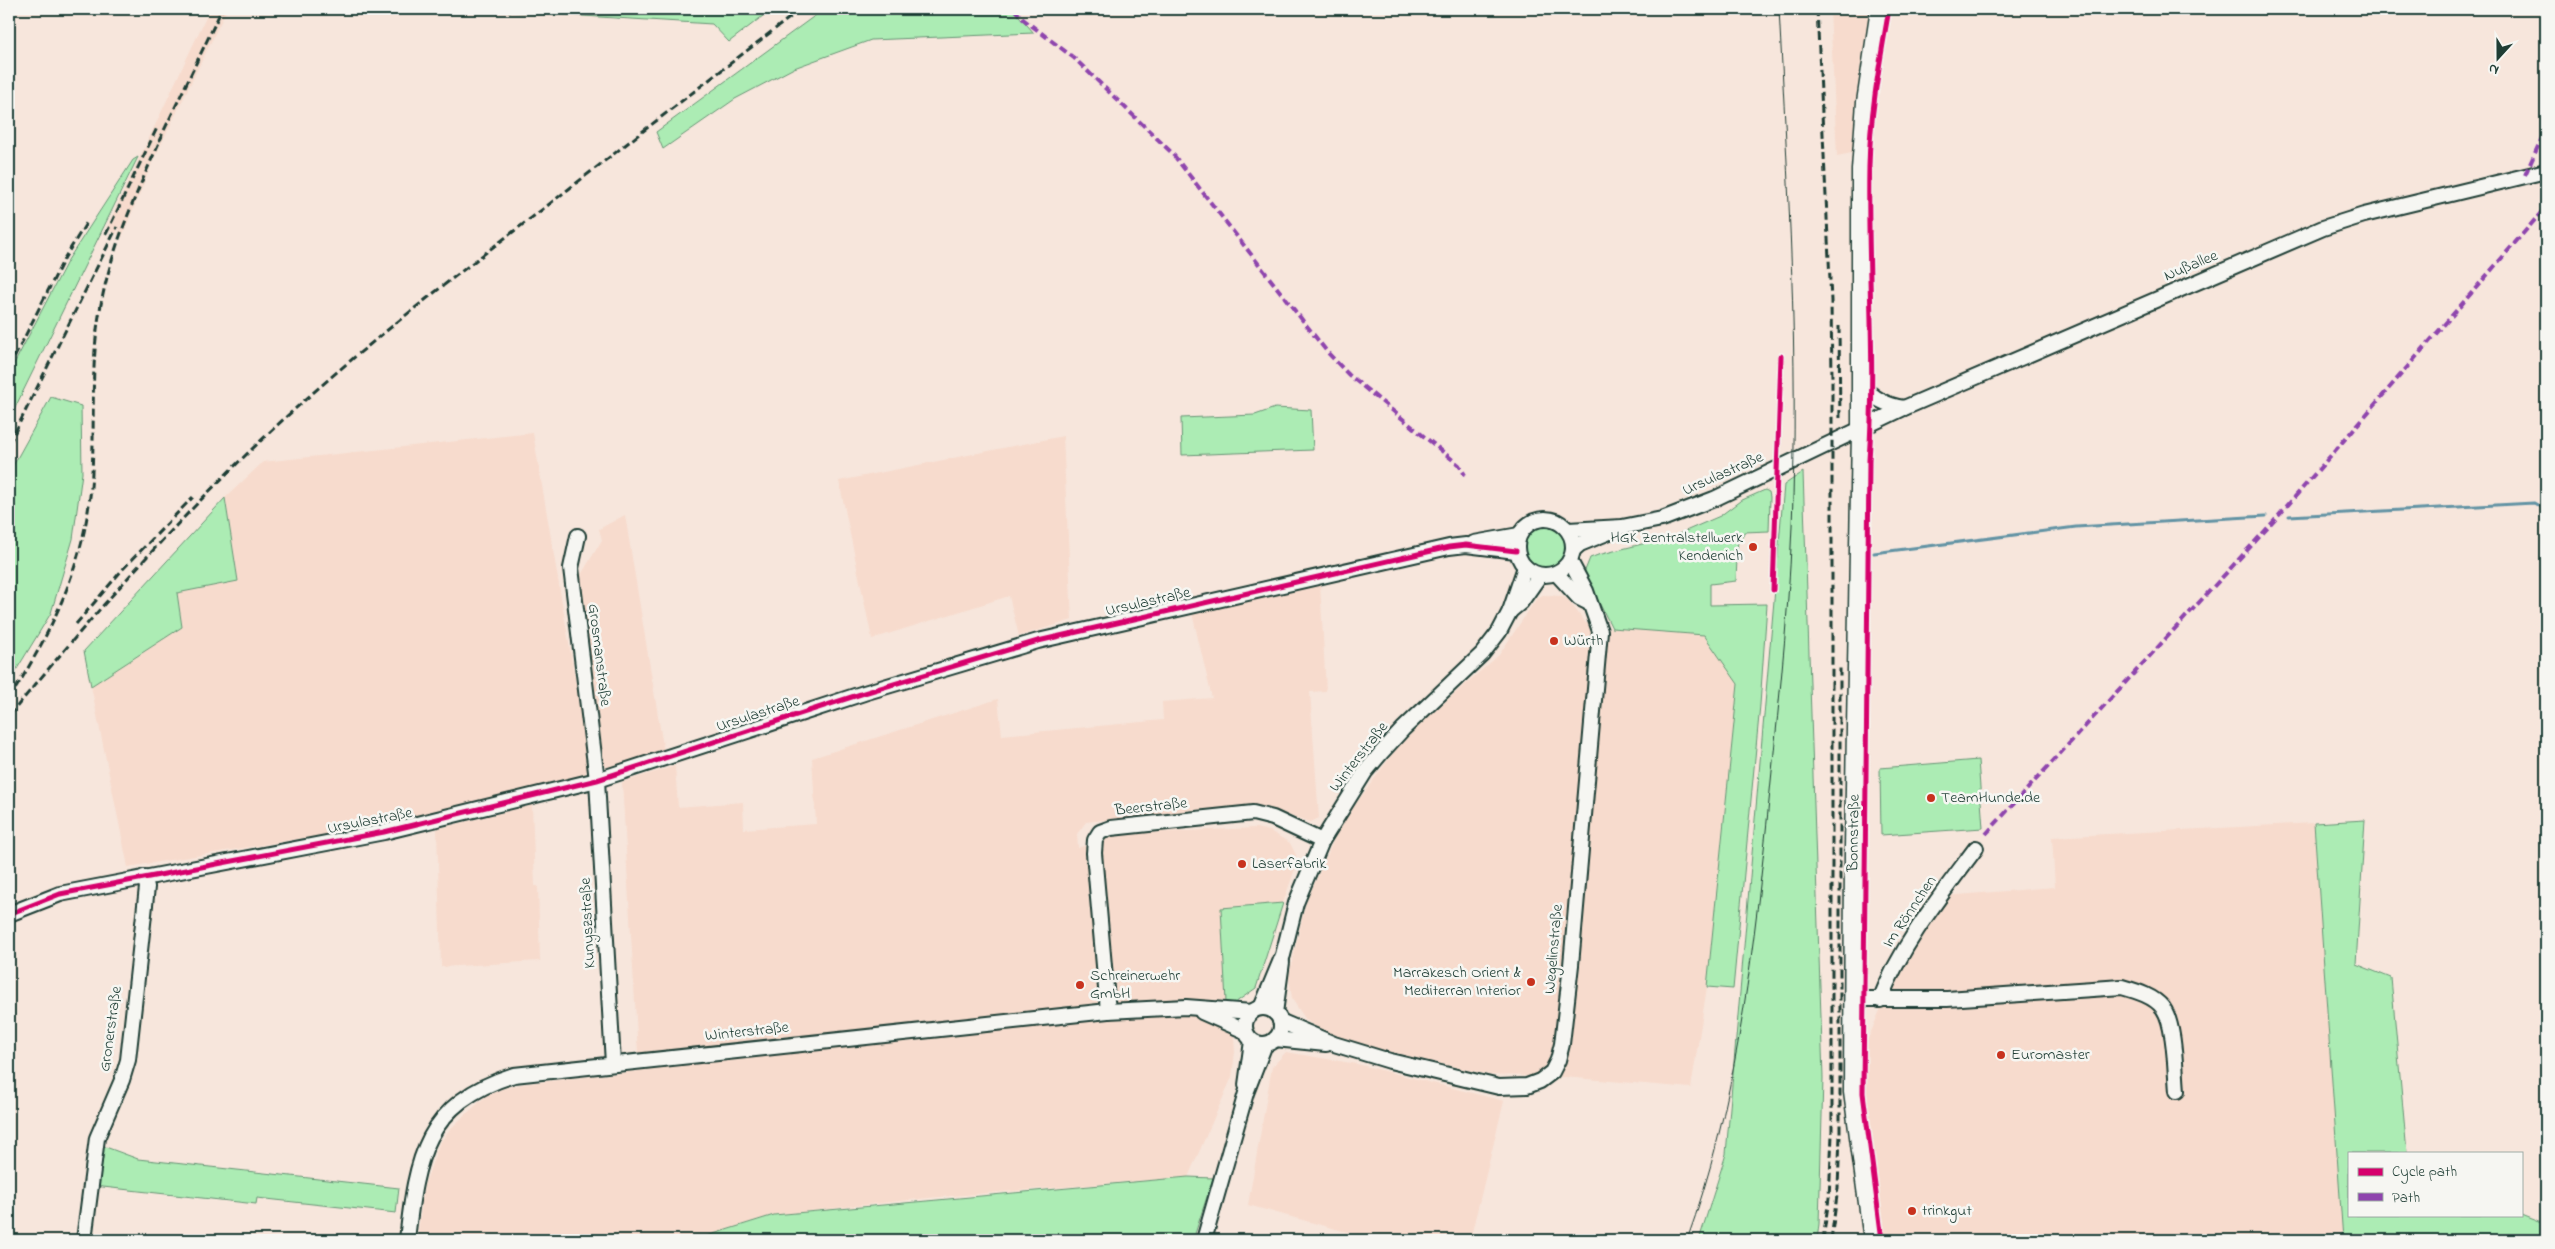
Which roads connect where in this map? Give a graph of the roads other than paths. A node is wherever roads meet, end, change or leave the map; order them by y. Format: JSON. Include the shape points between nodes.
{"nodes":[{"id":1,"x":1880,"y":9,"type":"edge"},
{"id":2,"x":2546,"y":171,"type":"edge"},
{"id":3,"x":1862,"y":385,"type":"junction"},
{"id":4,"x":1904,"y":408,"type":"junction"},
{"id":5,"x":1862,"y":430,"type":"junction"},
{"id":6,"x":1622,"y":527,"type":"junction"},
{"id":7,"x":1568,"y":530,"type":"junction"},
{"id":8,"x":1519,"y":535,"type":"junction"},
{"id":9,"x":578,"y":536,"type":"dead end"},
{"id":10,"x":1466,"y":545,"type":"junction"},
{"id":11,"x":1516,"y":550,"type":"junction"},
{"id":12,"x":1571,"y":556,"type":"junction"},
{"id":13,"x":1525,"y":568,"type":"junction"},
{"id":14,"x":1556,"y":573,"type":"junction"},
{"id":15,"x":1540,"y":575,"type":"junction"},
{"id":16,"x":1589,"y":603,"type":"junction"},
{"id":17,"x":1510,"y":611,"type":"junction"},
{"id":18,"x":596,"y":780,"type":"junction"},
{"id":19,"x":1322,"y":841,"type":"junction"},
{"id":20,"x":1976,"y":848,"type":"dead end"},
{"id":21,"x":144,"y":877,"type":"junction"},
{"id":22,"x":9,"y":914,"type":"edge"},
{"id":23,"x":1282,"y":955,"type":"junction"},
{"id":24,"x":1854,"y":999,"type":"junction"},
{"id":25,"x":1880,"y":1000,"type":"junction"},
{"id":26,"x":1197,"y":1009,"type":"junction"},
{"id":27,"x":1256,"y":1010,"type":"junction"},
{"id":28,"x":1108,"y":1012,"type":"junction"},
{"id":29,"x":1278,"y":1017,"type":"junction"},
{"id":30,"x":1260,"y":1039,"type":"junction"},
{"id":31,"x":1334,"y":1044,"type":"junction"},
{"id":32,"x":614,"y":1064,"type":"junction"},
{"id":33,"x":2177,"y":1091,"type":"dead end"},
{"id":34,"x":84,"y":1240,"type":"edge"},
{"id":35,"x":407,"y":1240,"type":"edge"},
{"id":36,"x":1204,"y":1240,"type":"edge"},
{"id":37,"x":1873,"y":1240,"type":"edge"}],
"edges":[{"from":1,"to":3,"type":"main road","name":"Bonnstraße","via":[[1866,102],[1861,170]]},
{"from":2,"to":4,"type":"street","name":"Nußallee","via":[[2323,228]]},
{"from":3,"to":4,"type":"street","via":[[1870,396],[1882,403]]},
{"from":3,"to":5,"type":"main road","name":"Bonnstraße"},
{"from":4,"to":5,"type":"street","name":"Nußallee"},
{"from":5,"to":6,"type":"street","name":"Ursulastraße","via":[[1714,499],[1662,519]]},
{"from":5,"to":24,"type":"main road","name":"Bonnstraße"},
{"from":6,"to":7,"type":"street","name":"Ursulastraße"},
{"from":6,"to":12,"type":"street","name":"Ursulastraße","via":[[1580,544]]},
{"from":7,"to":8,"type":"street","name":"Ursulastraße","via":[[1544,518],[1527,524]]},
{"from":7,"to":12,"type":"street","via":[[1573,543]]},
{"from":8,"to":10,"type":"street","name":"Ursulastraße"},
{"from":8,"to":11,"type":"street"},
{"from":9,"to":18,"type":"street","name":"Grosmanstraße","via":[[571,568]]},
{"from":10,"to":11,"type":"street","name":"Ursulastraße"},
{"from":10,"to":18,"type":"street","name":"Ursulastraße","via":[[1038,641],[864,693]]},
{"from":11,"to":13,"type":"street"},
{"from":12,"to":14,"type":"street","name":"Ursulastraße"},
{"from":12,"to":16,"type":"street","name":"Wegelinstraße"},
{"from":13,"to":15,"type":"street"},
{"from":13,"to":17,"type":"street","name":"Winterstraße"},
{"from":14,"to":15,"type":"street"},
{"from":14,"to":16,"type":"street","via":[[1579,598]]},
{"from":15,"to":17,"type":"street","name":"Winterstraße","via":[[1521,602]]},
{"from":16,"to":31,"type":"street","name":"Wegelinstraße","via":[[1600,631],[1571,965],[1562,1044],[1552,1072],[1527,1086],[1499,1087]]},
{"from":17,"to":19,"type":"street","name":"Winterstraße","via":[[1482,654],[1403,729],[1365,772]]},
{"from":18,"to":21,"type":"street","name":"Ursulastraße","via":[[384,832]]},
{"from":18,"to":32,"type":"street","name":"Kunyszstraße"},
{"from":19,"to":23,"type":"street","name":"Winterstraße","via":[[1296,903]]},
{"from":19,"to":28,"type":"street","name":"Beerstraße","via":[[1254,813],[1111,828],[1100,832],[1095,840],[1094,854]]},
{"from":20,"to":25,"type":"street","name":"Im Rönnchen","via":[[1890,974]]},
{"from":21,"to":22,"type":"street","name":"Ursulastraße","via":[[60,894]]},
{"from":21,"to":34,"type":"street","name":"Gronerstraße","via":[[147,887],[128,1060],[97,1138]]},
{"from":23,"to":27,"type":"street","name":"Winterstraße"},
{"from":23,"to":29,"type":"street","name":"Winterstraße"},
{"from":24,"to":25,"type":"street"},
{"from":24,"to":37,"type":"main road","name":"Bonnstraße","via":[[1853,1092]]},
{"from":25,"to":33,"type":"street","via":[[1947,999],[2122,987],[2138,991],[2163,1007],[2169,1020]]},
{"from":26,"to":27,"type":"street","name":"Winterstraße"},
{"from":26,"to":28,"type":"street","name":"Winterstraße","via":[[1172,1007]]},
{"from":26,"to":30,"type":"street","name":"Winterstraße"},
{"from":27,"to":29,"type":"street","name":"Wegelinstraße"},
{"from":27,"to":30,"type":"street","via":[[1246,1021]]},
{"from":28,"to":32,"type":"street","name":"Winterstraße"},
{"from":29,"to":30,"type":"street","name":"Winterstraße","via":[[1280,1031]]},
{"from":29,"to":31,"type":"street","name":"Wegelinstraße"},
{"from":30,"to":31,"type":"street","name":"Wegelinstraße"},
{"from":30,"to":36,"type":"street","via":[[1246,1075],[1246,1093]]},
{"from":32,"to":35,"type":"street","name":"Winterstraße","via":[[514,1075],[464,1098],[441,1121],[422,1156],[413,1184]]}]}
